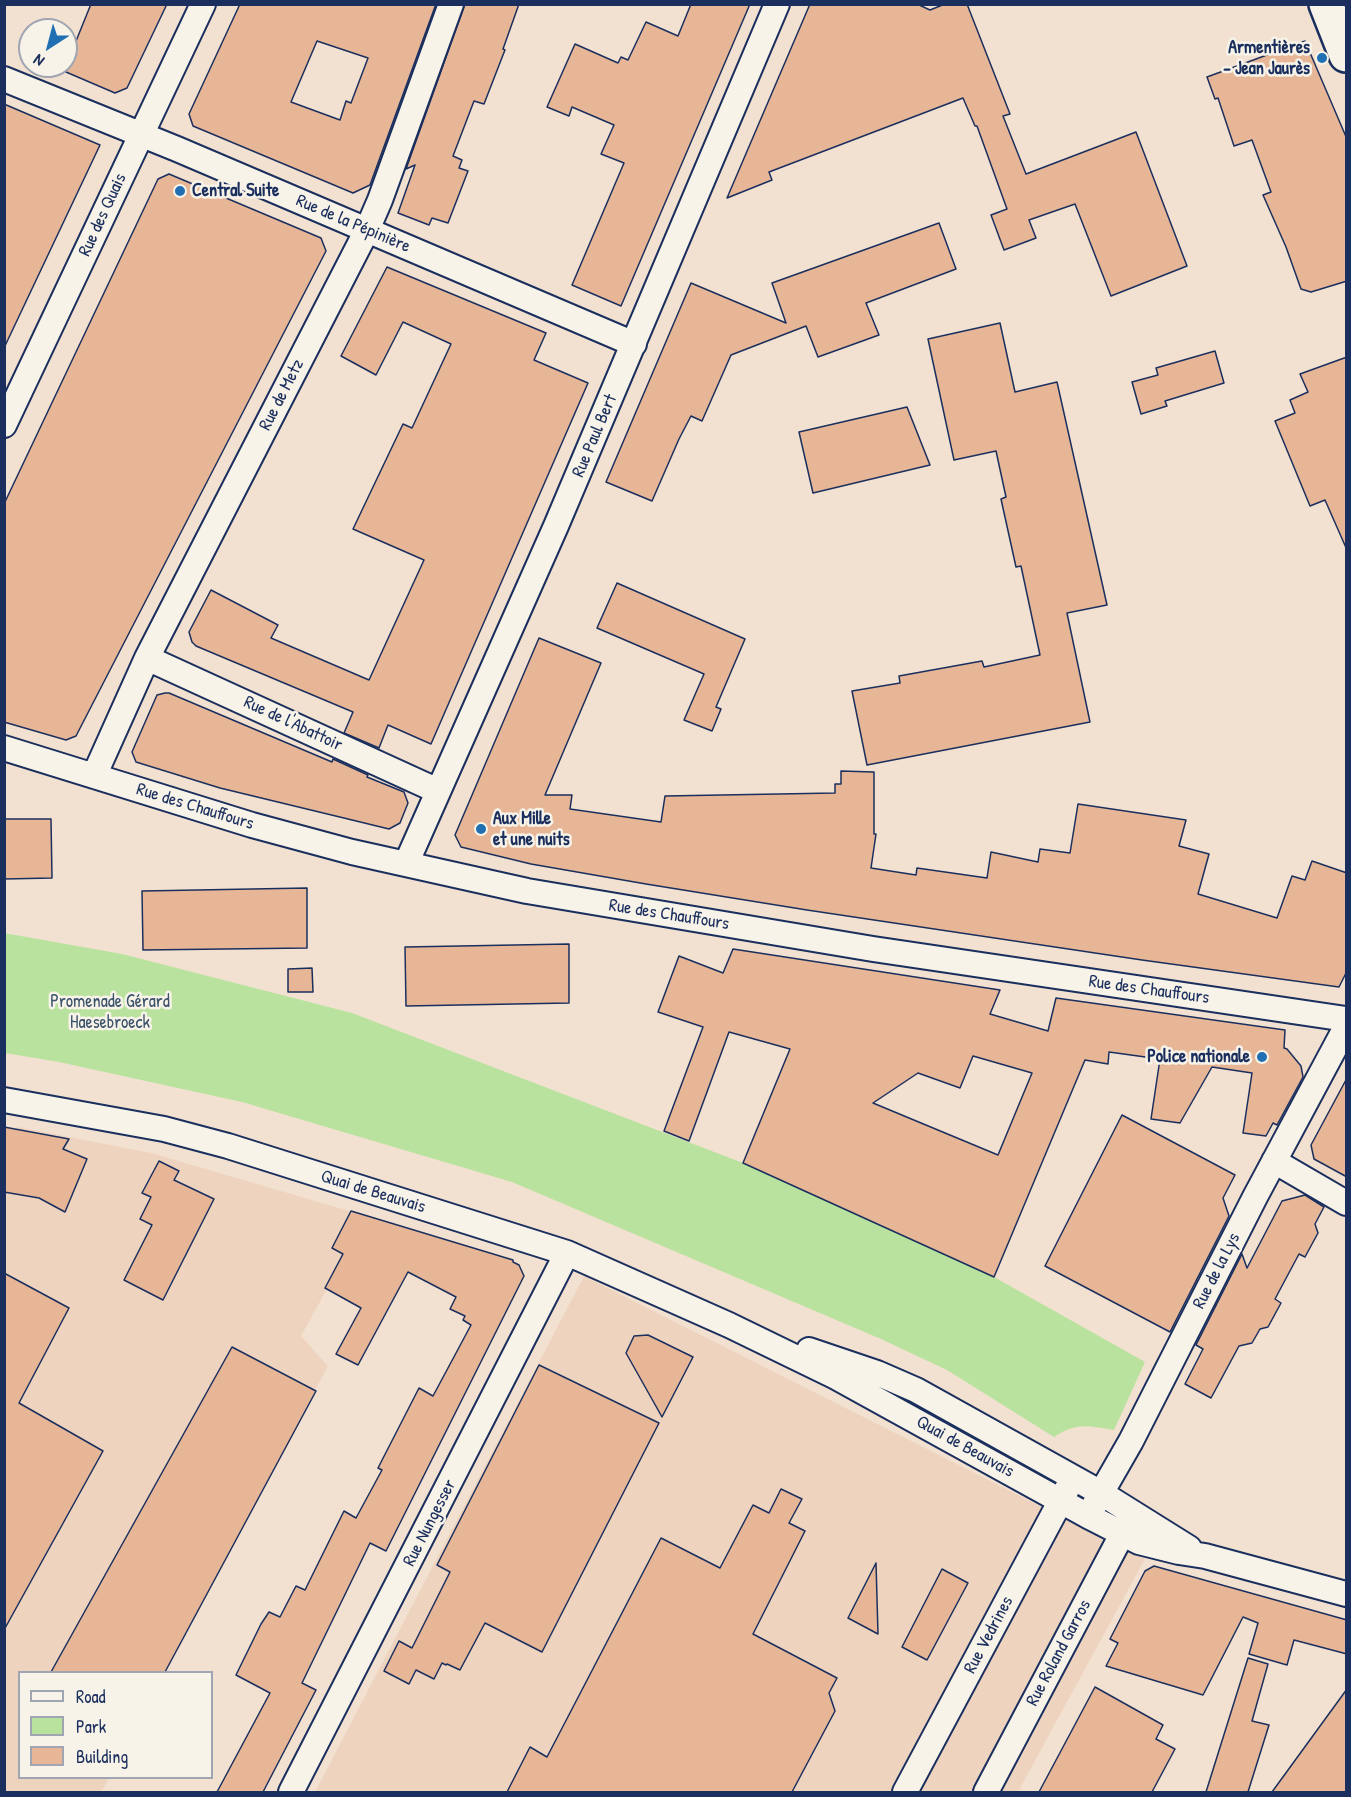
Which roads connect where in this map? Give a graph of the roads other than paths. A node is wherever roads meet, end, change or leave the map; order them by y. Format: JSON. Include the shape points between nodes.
{"nodes":[{"id":1,"x":202,"y":4,"type":"edge"},
{"id":2,"x":451,"y":4,"type":"edge"},
{"id":3,"x":777,"y":4,"type":"edge"},
{"id":4,"x":1326,"y":4,"type":"edge"},
{"id":5,"x":1347,"y":54,"type":"edge"},
{"id":6,"x":4,"y":79,"type":"edge"},
{"id":7,"x":141,"y":134,"type":"junction"},
{"id":8,"x":367,"y":230,"type":"junction"},
{"id":9,"x":634,"y":344,"type":"junction"},
{"id":10,"x":4,"y":425,"type":"edge"},
{"id":11,"x":147,"y":658,"type":"junction"},
{"id":12,"x":4,"y":748,"type":"edge"},
{"id":13,"x":94,"y":777,"type":"junction"},
{"id":14,"x":438,"y":791,"type":"junction"},
{"id":15,"x":406,"y":864,"type":"junction"},
{"id":16,"x":1347,"y":1019,"type":"edge"},
{"id":17,"x":1347,"y":1027,"type":"edge"},
{"id":18,"x":4,"y":1100,"type":"edge"},
{"id":19,"x":1274,"y":1161,"type":"junction"},
{"id":20,"x":1347,"y":1203,"type":"edge"},
{"id":21,"x":567,"y":1253,"type":"junction"},
{"id":22,"x":729,"y":1325,"type":"junction"},
{"id":23,"x":1073,"y":1477,"type":"junction"},
{"id":24,"x":1101,"y":1493,"type":"junction"},
{"id":25,"x":1060,"y":1501,"type":"junction"},
{"id":26,"x":1133,"y":1513,"type":"junction"},
{"id":27,"x":1088,"y":1516,"type":"junction"},
{"id":28,"x":1122,"y":1534,"type":"junction"},
{"id":29,"x":1204,"y":1556,"type":"junction"},
{"id":30,"x":1347,"y":1594,"type":"edge"},
{"id":31,"x":291,"y":1792,"type":"edge"},
{"id":32,"x":905,"y":1792,"type":"edge"},
{"id":33,"x":986,"y":1792,"type":"edge"}],
"edges":[{"from":1,"to":7,"type":"street","name":"Rue des Quais"},
{"from":2,"to":8,"type":"street","name":"Rue de Metz"},
{"from":3,"to":9,"type":"street","name":"Rue Paul Bert"},
{"from":4,"to":5,"type":"main road"},
{"from":6,"to":7,"type":"street","name":"Rue de la Pépinière"},
{"from":7,"to":8,"type":"street","name":"Rue de la Pépinière"},
{"from":7,"to":10,"type":"street","name":"Rue des Quais"},
{"from":8,"to":9,"type":"street","name":"Rue de la Pépinière"},
{"from":8,"to":11,"type":"street","name":"Rue de Metz"},
{"from":9,"to":14,"type":"street","name":"Rue Paul Bert"},
{"from":11,"to":13,"type":"street","name":"Rue de Metz"},
{"from":11,"to":14,"type":"street","name":"Rue de l'Abattoir"},
{"from":12,"to":13,"type":"street","name":"Rue des Chauffours"},
{"from":13,"to":15,"type":"street","name":"Rue des Chauffours","via":[[252,825]]},
{"from":14,"to":15,"type":"street","name":"Rue Paul Bert"},
{"from":15,"to":16,"type":"street","name":"Rue des Chauffours","via":[[648,912]]},
{"from":17,"to":19,"type":"street","name":"Rue de la Lys"},
{"from":18,"to":21,"type":"street","name":"Quai de Beauvais","via":[[164,1129],[228,1146]]},
{"from":19,"to":20,"type":"street"},
{"from":19,"to":24,"type":"street","name":"Rue de la Lys"},
{"from":21,"to":22,"type":"street","name":"Quai de Beauvais"},
{"from":21,"to":31,"type":"street","name":"Rue Nungesser"},
{"from":22,"to":23,"type":"street","name":"Quai de Beauvais","via":[[896,1381]]},
{"from":22,"to":25,"type":"street","name":"Quai de Beauvais","via":[[836,1377]]},
{"from":23,"to":24,"type":"street","name":"Quai de Beauvais"},
{"from":23,"to":25,"type":"street","name":"Rue Vedrines"},
{"from":24,"to":26,"type":"street","name":"Quai de Beauvais"},
{"from":24,"to":27,"type":"street","name":"Rue de la Lys"},
{"from":25,"to":27,"type":"street","name":"Quai de Beauvais"},
{"from":25,"to":32,"type":"street","name":"Rue Vedrines"},
{"from":26,"to":28,"type":"street","name":"Rue Roland Garros"},
{"from":26,"to":29,"type":"street","name":"Quai de Beauvais"},
{"from":27,"to":28,"type":"street","name":"Quai de Beauvais"},
{"from":28,"to":29,"type":"street","name":"Quai de Beauvais","via":[[1157,1547]]},
{"from":28,"to":33,"type":"street","name":"Rue Roland Garros"},
{"from":29,"to":30,"type":"street","name":"Quai de Beauvais"}]}
